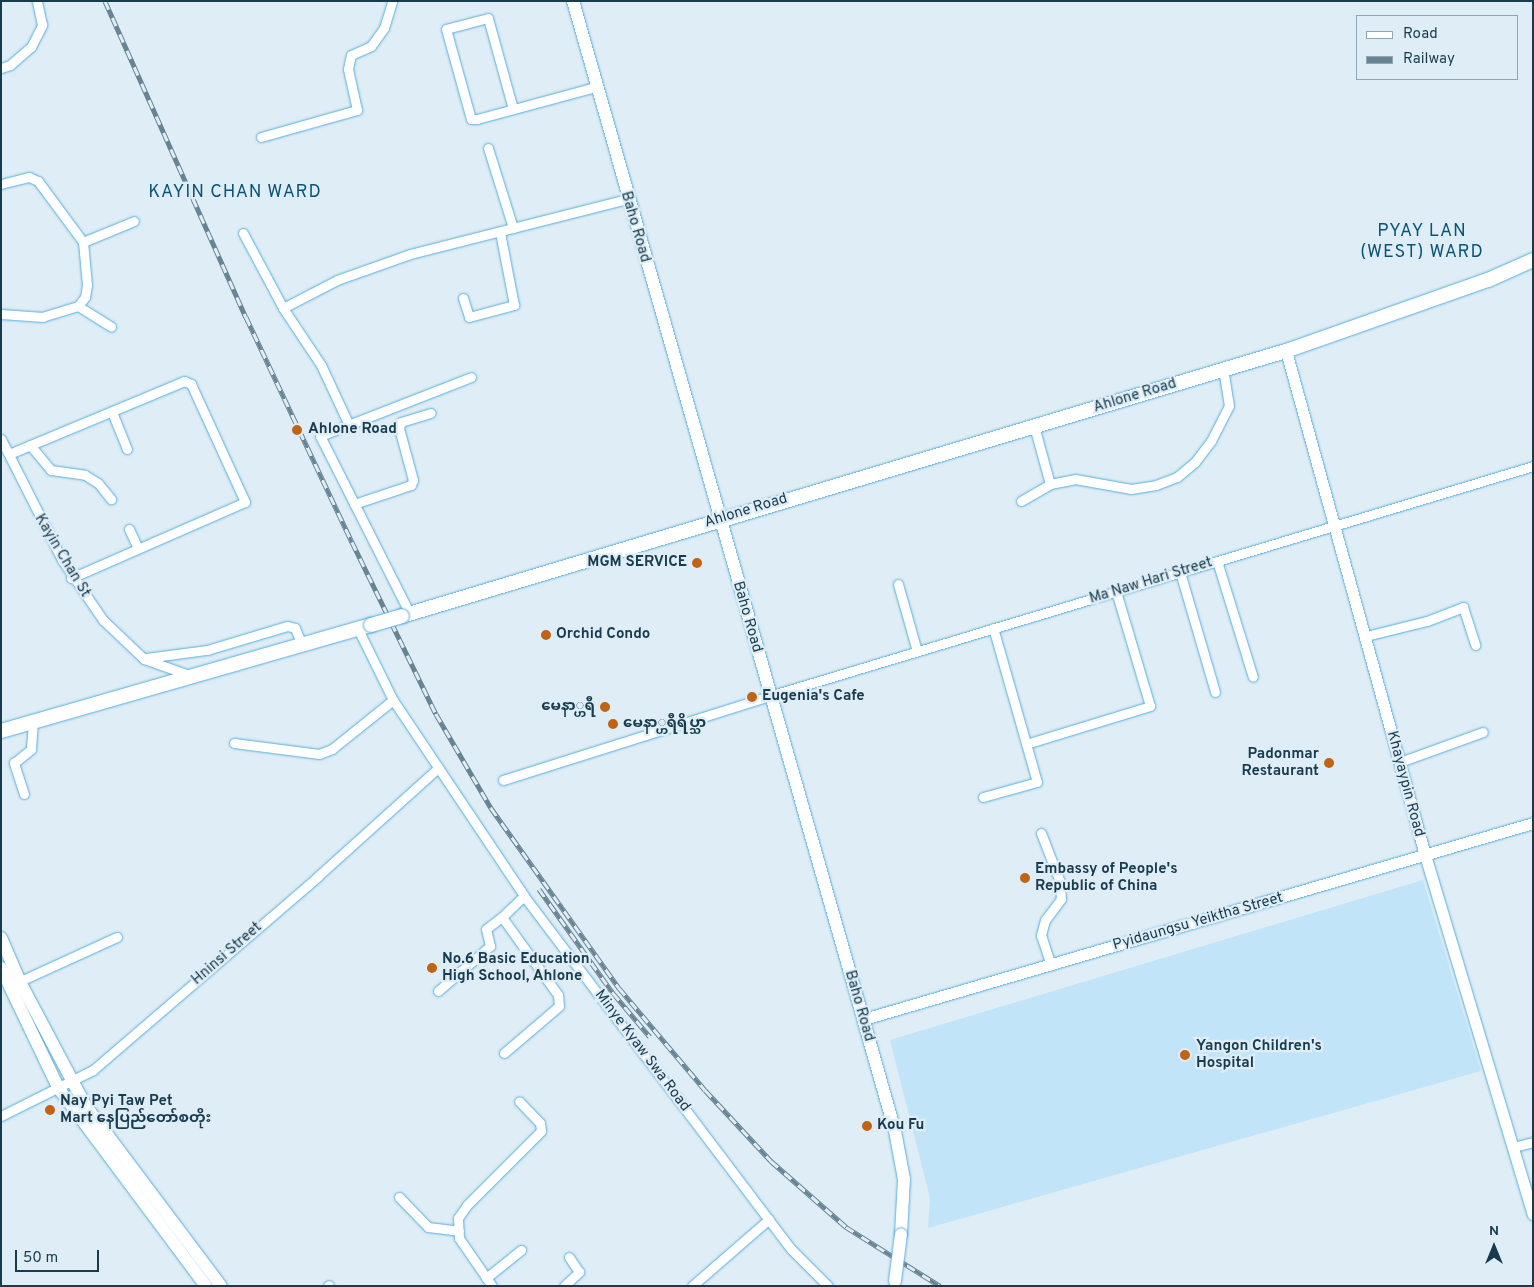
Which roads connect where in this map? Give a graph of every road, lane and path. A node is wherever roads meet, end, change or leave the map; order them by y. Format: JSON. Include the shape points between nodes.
{"nodes":[{"id":1,"x":37,"y":1,"type":"edge"},
{"id":2,"x":392,"y":1,"type":"edge"},
{"id":3,"x":573,"y":1,"type":"edge"},
{"id":4,"x":1,"y":68,"type":"edge"},
{"id":5,"x":596,"y":86,"type":"junction"},
{"id":6,"x":513,"y":109,"type":"junction"},
{"id":7,"x":261,"y":137,"type":"dead end"},
{"id":8,"x":488,"y":148,"type":"dead end"},
{"id":9,"x":1,"y":184,"type":"edge"},
{"id":10,"x":627,"y":198,"type":"junction"},
{"id":11,"x":134,"y":221,"type":"dead end"},
{"id":12,"x":513,"y":228,"type":"junction"},
{"id":13,"x":500,"y":232,"type":"junction"},
{"id":14,"x":243,"y":233,"type":"dead end"},
{"id":15,"x":83,"y":242,"type":"junction"},
{"id":16,"x":1533,"y":260,"type":"edge"},
{"id":17,"x":1533,"y":270,"type":"edge"},
{"id":18,"x":1488,"y":280,"type":"junction"},
{"id":19,"x":463,"y":298,"type":"dead end"},
{"id":20,"x":78,"y":306,"type":"junction"},
{"id":21,"x":282,"y":308,"type":"junction"},
{"id":22,"x":1,"y":314,"type":"edge"},
{"id":23,"x":111,"y":327,"type":"dead end"},
{"id":24,"x":1286,"y":351,"type":"junction"},
{"id":25,"x":1223,"y":370,"type":"junction"},
{"id":26,"x":471,"y":377,"type":"dead end"},
{"id":27,"x":112,"y":412,"type":"junction"},
{"id":28,"x":431,"y":412,"type":"dead end"},
{"id":29,"x":349,"y":424,"type":"junction"},
{"id":30,"x":1034,"y":426,"type":"junction"},
{"id":31,"x":1,"y":439,"type":"edge"},
{"id":32,"x":30,"y":445,"type":"junction"},
{"id":33,"x":127,"y":449,"type":"dead end"},
{"id":34,"x":9,"y":454,"type":"junction"},
{"id":35,"x":1533,"y":466,"type":"edge"},
{"id":36,"x":1050,"y":484,"type":"junction"},
{"id":37,"x":111,"y":499,"type":"dead end"},
{"id":38,"x":1021,"y":501,"type":"dead end"},
{"id":39,"x":354,"y":504,"type":"junction"},
{"id":40,"x":719,"y":519,"type":"junction"},
{"id":41,"x":1335,"y":525,"type":"junction"},
{"id":42,"x":129,"y":529,"type":"dead end"},
{"id":43,"x":138,"y":548,"type":"junction"},
{"id":44,"x":1218,"y":560,"type":"junction"},
{"id":45,"x":1180,"y":572,"type":"junction"},
{"id":46,"x":72,"y":578,"type":"junction"},
{"id":47,"x":898,"y":584,"type":"dead end"},
{"id":48,"x":1116,"y":591,"type":"junction"},
{"id":49,"x":406,"y":615,"type":"junction"},
{"id":50,"x":364,"y":627,"type":"junction"},
{"id":51,"x":993,"y":628,"type":"junction"},
{"id":52,"x":1366,"y":636,"type":"junction"},
{"id":53,"x":302,"y":645,"type":"junction"},
{"id":54,"x":1475,"y":645,"type":"dead end"},
{"id":55,"x":916,"y":651,"type":"junction"},
{"id":56,"x":144,"y":659,"type":"junction"},
{"id":57,"x":192,"y":676,"type":"junction"},
{"id":58,"x":1253,"y":677,"type":"dead end"},
{"id":59,"x":1215,"y":692,"type":"dead end"},
{"id":60,"x":769,"y":696,"type":"junction"},
{"id":61,"x":393,"y":700,"type":"junction"},
{"id":62,"x":33,"y":722,"type":"junction"},
{"id":63,"x":1,"y":732,"type":"edge"},
{"id":64,"x":1483,"y":732,"type":"dead end"},
{"id":65,"x":234,"y":743,"type":"dead end"},
{"id":66,"x":1026,"y":744,"type":"junction"},
{"id":67,"x":1400,"y":762,"type":"junction"},
{"id":68,"x":437,"y":769,"type":"junction"},
{"id":69,"x":503,"y":780,"type":"dead end"},
{"id":70,"x":24,"y":794,"type":"dead end"},
{"id":71,"x":983,"y":797,"type":"dead end"},
{"id":72,"x":1533,"y":824,"type":"edge"},
{"id":73,"x":1041,"y":833,"type":"dead end"},
{"id":74,"x":1425,"y":855,"type":"junction"},
{"id":75,"x":524,"y":896,"type":"junction"},
{"id":76,"x":502,"y":917,"type":"junction"},
{"id":77,"x":117,"y":937,"type":"dead end"},
{"id":78,"x":1,"y":938,"type":"edge"},
{"id":79,"x":1051,"y":965,"type":"junction"},
{"id":80,"x":1,"y":968,"type":"edge"},
{"id":81,"x":15,"y":984,"type":"junction"},
{"id":82,"x":438,"y":992,"type":"dead end"},
{"id":83,"x":864,"y":1020,"type":"junction"},
{"id":84,"x":504,"y":1053,"type":"dead end"},
{"id":85,"x":73,"y":1082,"type":"junction"},
{"id":86,"x":59,"y":1089,"type":"junction"},
{"id":87,"x":519,"y":1101,"type":"dead end"},
{"id":88,"x":1,"y":1116,"type":"edge"},
{"id":89,"x":1533,"y":1142,"type":"edge"},
{"id":90,"x":1513,"y":1147,"type":"junction"},
{"id":91,"x":399,"y":1197,"type":"dead end"},
{"id":92,"x":147,"y":1199,"type":"junction"},
{"id":93,"x":1533,"y":1214,"type":"edge"},
{"id":94,"x":769,"y":1219,"type":"junction"},
{"id":95,"x":459,"y":1231,"type":"junction"},
{"id":96,"x":521,"y":1250,"type":"dead end"},
{"id":97,"x":569,"y":1257,"type":"dead end"},
{"id":98,"x":486,"y":1278,"type":"junction"},
{"id":99,"x":895,"y":1284,"type":"edge"},
{"id":100,"x":206,"y":1286,"type":"edge"},
{"id":101,"x":221,"y":1286,"type":"edge"},
{"id":102,"x":492,"y":1286,"type":"edge"},
{"id":103,"x":564,"y":1286,"type":"edge"},
{"id":104,"x":692,"y":1286,"type":"edge"},
{"id":105,"x":828,"y":1286,"type":"edge"}],
"edges":[{"from":1,"to":4,"type":"street","via":[[42,25],[31,47],[10,65]]},
{"from":2,"to":7,"type":"street","via":[[384,28],[371,46],[351,55],[348,69],[358,110]]},
{"from":3,"to":5,"type":"main road","name":"Baho Road"},
{"from":5,"to":6,"type":"street"},
{"from":5,"to":10,"type":"main road","name":"Baho Road"},
{"from":6,"to":6,"type":"street","via":[[471,119],[446,29],[488,18]]},
{"from":8,"to":12,"type":"street"},
{"from":9,"to":15,"type":"street","via":[[34,178]]},
{"from":10,"to":12,"type":"street"},
{"from":10,"to":40,"type":"main road","name":"Baho Road"},
{"from":11,"to":15,"type":"street"},
{"from":12,"to":13,"type":"street"},
{"from":13,"to":19,"type":"street","via":[[514,305],[469,317]]},
{"from":13,"to":21,"type":"street","via":[[410,254],[337,280]]},
{"from":14,"to":21,"type":"street"},
{"from":15,"to":20,"type":"street","via":[[86,285],[85,297]]},
{"from":16,"to":18,"type":"main road","name":"Ahlone Road"},
{"from":17,"to":18,"type":"main road","name":"Ahlone Road"},
{"from":18,"to":24,"type":"main road","name":"Ahlone Road"},
{"from":20,"to":22,"type":"street","via":[[43,316]]},
{"from":20,"to":23,"type":"street"},
{"from":21,"to":29,"type":"street","via":[[321,365]]},
{"from":24,"to":25,"type":"main road","name":"Ahlone Road"},
{"from":24,"to":41,"type":"street","name":"Khayaypin Road"},
{"from":25,"to":30,"type":"main road","name":"Ahlone Road"},
{"from":25,"to":36,"type":"street","via":[[1229,406],[1196,462],[1177,477],[1131,489],[1076,479]]},
{"from":26,"to":29,"type":"street"},
{"from":27,"to":32,"type":"street"},
{"from":27,"to":33,"type":"street"},
{"from":27,"to":43,"type":"street","via":[[188,381],[244,502]]},
{"from":28,"to":39,"type":"street","via":[[401,422],[399,428],[413,480],[411,485]]},
{"from":29,"to":39,"type":"street","via":[[320,436]]},
{"from":30,"to":36,"type":"street"},
{"from":30,"to":40,"type":"main road","name":"Ahlone Road"},
{"from":31,"to":34,"type":"street","name":"Kayin Chan St"},
{"from":32,"to":34,"type":"street"},
{"from":32,"to":37,"type":"street","via":[[50,470],[85,475],[98,483]]},
{"from":34,"to":46,"type":"street","name":"Kayin Chan St"},
{"from":35,"to":41,"type":"street","name":"Ma Naw Hari Street"},
{"from":36,"to":38,"type":"street"},
{"from":39,"to":49,"type":"street"},
{"from":40,"to":49,"type":"main road","name":"Ahlone Road"},
{"from":40,"to":60,"type":"main road","name":"Baho Road"},
{"from":41,"to":44,"type":"street","name":"Ma Naw Hari Street"},
{"from":41,"to":52,"type":"street","name":"Khayaypin Road"},
{"from":42,"to":43,"type":"street"},
{"from":43,"to":46,"type":"street"},
{"from":44,"to":45,"type":"street","name":"Ma Naw Hari Street"},
{"from":44,"to":58,"type":"street"},
{"from":45,"to":48,"type":"street","name":"Ma Naw Hari Street"},
{"from":45,"to":59,"type":"street"},
{"from":46,"to":56,"type":"street","name":"Kayin Chan St","via":[[115,634]]},
{"from":47,"to":55,"type":"street"},
{"from":48,"to":51,"type":"street","name":"Ma Naw Hari Street"},
{"from":48,"to":66,"type":"street","via":[[1150,706]]},
{"from":49,"to":50,"type":"main road","name":"Ahlone Road","bridge":true},
{"from":50,"to":53,"type":"main road","name":"Ahlone Road"},
{"from":50,"to":61,"type":"street","name":"Minye Kyaw Swa Road"},
{"from":51,"to":55,"type":"street","name":"Ma Naw Hari Street"},
{"from":51,"to":66,"type":"street"},
{"from":52,"to":54,"type":"street","via":[[1427,621],[1463,607]]},
{"from":52,"to":67,"type":"street","name":"Khayaypin Road"},
{"from":53,"to":56,"type":"street","via":[[295,628],[287,626],[207,650]]},
{"from":53,"to":57,"type":"main road","name":"Ahlone Road"},
{"from":55,"to":60,"type":"street","name":"Ma Naw Hari Street"},
{"from":56,"to":57,"type":"street"},
{"from":57,"to":62,"type":"main road","name":"Ahlone Road"},
{"from":60,"to":69,"type":"street","name":"Ma Naw Hari Street"},
{"from":60,"to":83,"type":"main road","name":"Baho Road"},
{"from":61,"to":65,"type":"street","via":[[332,749],[320,754]]},
{"from":61,"to":68,"type":"street","name":"Minye Kyaw Swa Road"},
{"from":62,"to":63,"type":"main road","name":"Ahlone Road"},
{"from":62,"to":70,"type":"street","via":[[31,748],[14,764]]},
{"from":64,"to":67,"type":"street"},
{"from":66,"to":71,"type":"street","via":[[1037,782]]},
{"from":67,"to":74,"type":"street","name":"Khayaypin Road"},
{"from":68,"to":75,"type":"street","name":"Minye Kyaw Swa Road"},
{"from":68,"to":85,"type":"street","name":"Hninsi Street","via":[[93,1070]]},
{"from":72,"to":74,"type":"street","name":"Pyidaungsu Yeiktha Street"},
{"from":73,"to":79,"type":"street","via":[[1060,882],[1061,899],[1045,920],[1041,934]]},
{"from":74,"to":79,"type":"street","name":"Pyidaungsu Yeiktha Street"},
{"from":74,"to":90,"type":"street","name":"Khayaypin Road"},
{"from":75,"to":76,"type":"street"},
{"from":75,"to":94,"type":"street","name":"Minye Kyaw Swa Road"},
{"from":76,"to":82,"type":"street","via":[[486,929],[490,946]]},
{"from":76,"to":84,"type":"street","via":[[560,1000],[559,1006]]},
{"from":77,"to":81,"type":"street"},
{"from":78,"to":81,"type":"main road"},
{"from":79,"to":83,"type":"street","name":"Pyidaungsu Yeiktha Street"},
{"from":80,"to":81,"type":"main road"},
{"from":81,"to":85,"type":"main road"},
{"from":81,"to":86,"type":"main road"},
{"from":83,"to":99,"type":"main road","name":"Baho Road","bridge":true,"via":[[904,1178]]},
{"from":85,"to":86,"type":"street","name":"Hninsi Street"},
{"from":85,"to":92,"type":"main road"},
{"from":86,"to":88,"type":"street","name":"Hninsi Street"},
{"from":86,"to":92,"type":"main road"},
{"from":87,"to":95,"type":"street","via":[[540,1123],[541,1131],[467,1206],[458,1218]]},
{"from":89,"to":90,"type":"street"},
{"from":90,"to":93,"type":"street","name":"Khayaypin Road"},
{"from":91,"to":95,"type":"street","via":[[428,1227]]},
{"from":92,"to":100,"type":"main road"},
{"from":92,"to":101,"type":"main road"},
{"from":94,"to":104,"type":"street"},
{"from":94,"to":105,"type":"street","name":"Minye Kyaw Swa Road","via":[[791,1249]]},
{"from":95,"to":98,"type":"street","via":[[468,1255]]},
{"from":96,"to":98,"type":"street"},
{"from":97,"to":103,"type":"street","via":[[578,1272]]},
{"from":98,"to":102,"type":"street"}]}
